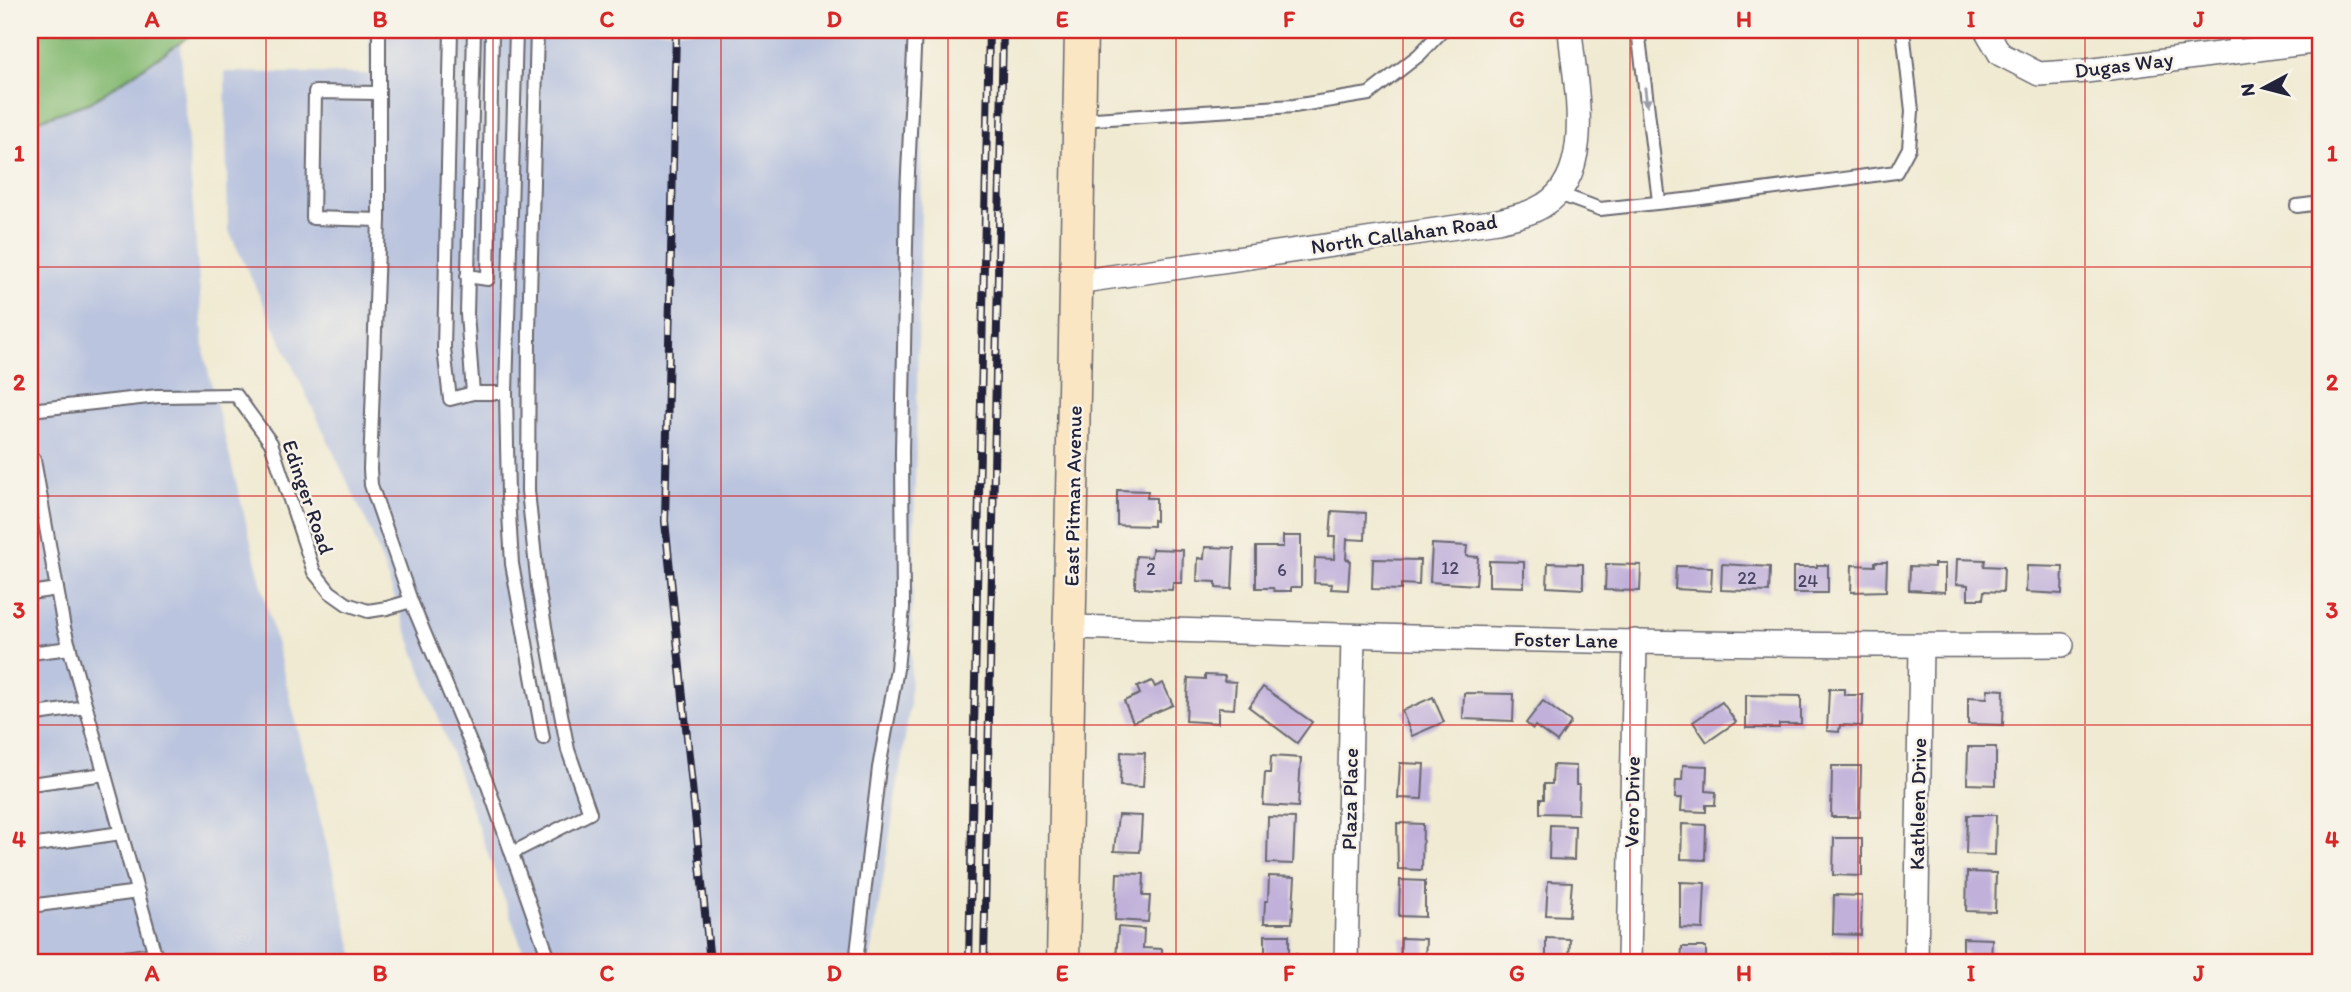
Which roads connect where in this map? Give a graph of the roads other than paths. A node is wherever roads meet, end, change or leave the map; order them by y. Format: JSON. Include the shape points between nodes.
{"nodes":[{"id":1,"x":379,"y":30,"type":"edge"},
{"id":2,"x":451,"y":30,"type":"edge"},
{"id":3,"x":474,"y":30,"type":"edge"},
{"id":4,"x":492,"y":30,"type":"edge"},
{"id":5,"x":516,"y":30,"type":"edge"},
{"id":6,"x":537,"y":30,"type":"edge"},
{"id":7,"x":915,"y":30,"type":"edge"},
{"id":8,"x":1081,"y":30,"type":"edge"},
{"id":9,"x":1443,"y":30,"type":"edge"},
{"id":10,"x":1570,"y":30,"type":"edge"},
{"id":11,"x":1638,"y":30,"type":"edge"},
{"id":12,"x":1903,"y":30,"type":"edge"},
{"id":13,"x":1986,"y":30,"type":"edge"},
{"id":14,"x":2234,"y":41,"type":"edge"},
{"id":15,"x":2321,"y":41,"type":"edge"},
{"id":16,"x":378,"y":93,"type":"junction"},
{"id":17,"x":1079,"y":120,"type":"junction"},
{"id":18,"x":1559,"y":194,"type":"junction"},
{"id":19,"x":1659,"y":201,"type":"junction"},
{"id":20,"x":2321,"y":203,"type":"edge"},
{"id":21,"x":2297,"y":206,"type":"dead end"},
{"id":22,"x":379,"y":220,"type":"junction"},
{"id":23,"x":467,"y":276,"type":"junction"},
{"id":24,"x":1076,"y":282,"type":"junction"},
{"id":25,"x":473,"y":393,"type":"junction"},
{"id":26,"x":506,"y":393,"type":"junction"},
{"id":27,"x":30,"y":410,"type":"edge"},
{"id":28,"x":30,"y":460,"type":"edge"},
{"id":29,"x":57,"y":589,"type":"junction"},
{"id":30,"x":30,"y":593,"type":"edge"},
{"id":31,"x":411,"y":601,"type":"junction"},
{"id":32,"x":1071,"y":626,"type":"junction"},
{"id":33,"x":1353,"y":636,"type":"junction"},
{"id":34,"x":1635,"y":641,"type":"junction"},
{"id":35,"x":2062,"y":645,"type":"dead end"},
{"id":36,"x":1921,"y":646,"type":"junction"},
{"id":37,"x":70,"y":648,"type":"junction"},
{"id":38,"x":30,"y":653,"type":"edge"},
{"id":39,"x":86,"y":707,"type":"junction"},
{"id":40,"x":30,"y":715,"type":"edge"},
{"id":41,"x":543,"y":738,"type":"dead end"},
{"id":42,"x":105,"y":774,"type":"junction"},
{"id":43,"x":30,"y":784,"type":"edge"},
{"id":44,"x":121,"y":833,"type":"junction"},
{"id":45,"x":30,"y":846,"type":"edge"},
{"id":46,"x":512,"y":853,"type":"junction"},
{"id":47,"x":138,"y":892,"type":"junction"},
{"id":48,"x":30,"y":906,"type":"edge"},
{"id":49,"x":156,"y":958,"type":"edge"},
{"id":50,"x":94,"y":962,"type":"edge"},
{"id":51,"x":550,"y":962,"type":"edge"},
{"id":52,"x":856,"y":962,"type":"edge"},
{"id":53,"x":1063,"y":962,"type":"edge"},
{"id":54,"x":1346,"y":962,"type":"edge"},
{"id":55,"x":1629,"y":962,"type":"edge"},
{"id":56,"x":1916,"y":962,"type":"edge"}],
"edges":[{"from":1,"to":16,"type":"lane"},
{"from":2,"to":25,"type":"lane","via":[[444,349],[450,399]]},
{"from":3,"to":23,"type":"lane"},
{"from":4,"to":23,"type":"lane","via":[[488,279]]},
{"from":5,"to":26,"type":"lane"},
{"from":6,"to":46,"type":"lane","via":[[528,491],[537,587],[555,683],[568,750],[590,813]]},
{"from":7,"to":52,"type":"lane","via":[[907,193],[903,608]]},
{"from":8,"to":17,"type":"street","name":"East Pitman Avenue"},
{"from":9,"to":17,"type":"lane","via":[[1369,94],[1294,106]]},
{"from":10,"to":18,"type":"street","via":[[1579,138],[1573,171]]},
{"from":11,"to":19,"type":"lane","one_way":true},
{"from":12,"to":19,"type":"lane","via":[[1912,111],[1909,148],[1896,172]]},
{"from":13,"to":14,"type":"street","name":"Dugas Way","via":[[2000,54],[2039,74],[2086,71]]},
{"from":14,"to":15,"type":"street","name":"Dugas Way"},
{"from":16,"to":22,"type":"lane"},
{"from":16,"to":22,"type":"lane","via":[[315,92],[313,218]]},
{"from":17,"to":24,"type":"street","name":"East Pitman Avenue"},
{"from":18,"to":19,"type":"lane","via":[[1600,209]]},
{"from":18,"to":24,"type":"street","name":"North Callahan Road","via":[[1524,215],[1498,221]]},
{"from":20,"to":21,"type":"lane"},
{"from":22,"to":31,"type":"lane","via":[[371,485]]},
{"from":23,"to":25,"type":"lane"},
{"from":24,"to":32,"type":"street","name":"East Pitman Avenue"},
{"from":25,"to":26,"type":"lane"},
{"from":26,"to":41,"type":"lane","via":[[512,564]]},
{"from":27,"to":31,"type":"lane","name":"Edinger Road","via":[[158,396],[236,395],[271,443],[314,572],[330,592],[368,611]]},
{"from":28,"to":29,"type":"lane","via":[[34,460]]},
{"from":29,"to":30,"type":"lane"},
{"from":29,"to":37,"type":"lane"},
{"from":31,"to":46,"type":"lane"},
{"from":32,"to":33,"type":"street","name":"Foster Lane"},
{"from":32,"to":53,"type":"street","name":"East Pitman Avenue"},
{"from":33,"to":34,"type":"street","name":"Foster Lane"},
{"from":33,"to":54,"type":"street","name":"Plaza Place"},
{"from":34,"to":36,"type":"street","name":"Foster Lane"},
{"from":34,"to":55,"type":"street","name":"Vero Drive"},
{"from":35,"to":36,"type":"street","name":"Foster Lane"},
{"from":36,"to":56,"type":"street","name":"Kathleen Drive"},
{"from":37,"to":38,"type":"lane"},
{"from":37,"to":39,"type":"lane"},
{"from":39,"to":40,"type":"lane"},
{"from":39,"to":42,"type":"lane"},
{"from":42,"to":43,"type":"lane"},
{"from":42,"to":44,"type":"lane"},
{"from":44,"to":45,"type":"lane"},
{"from":44,"to":47,"type":"lane"},
{"from":46,"to":51,"type":"lane"},
{"from":47,"to":48,"type":"lane"},
{"from":47,"to":49,"type":"lane"},
{"from":49,"to":50,"type":"lane"}]}
